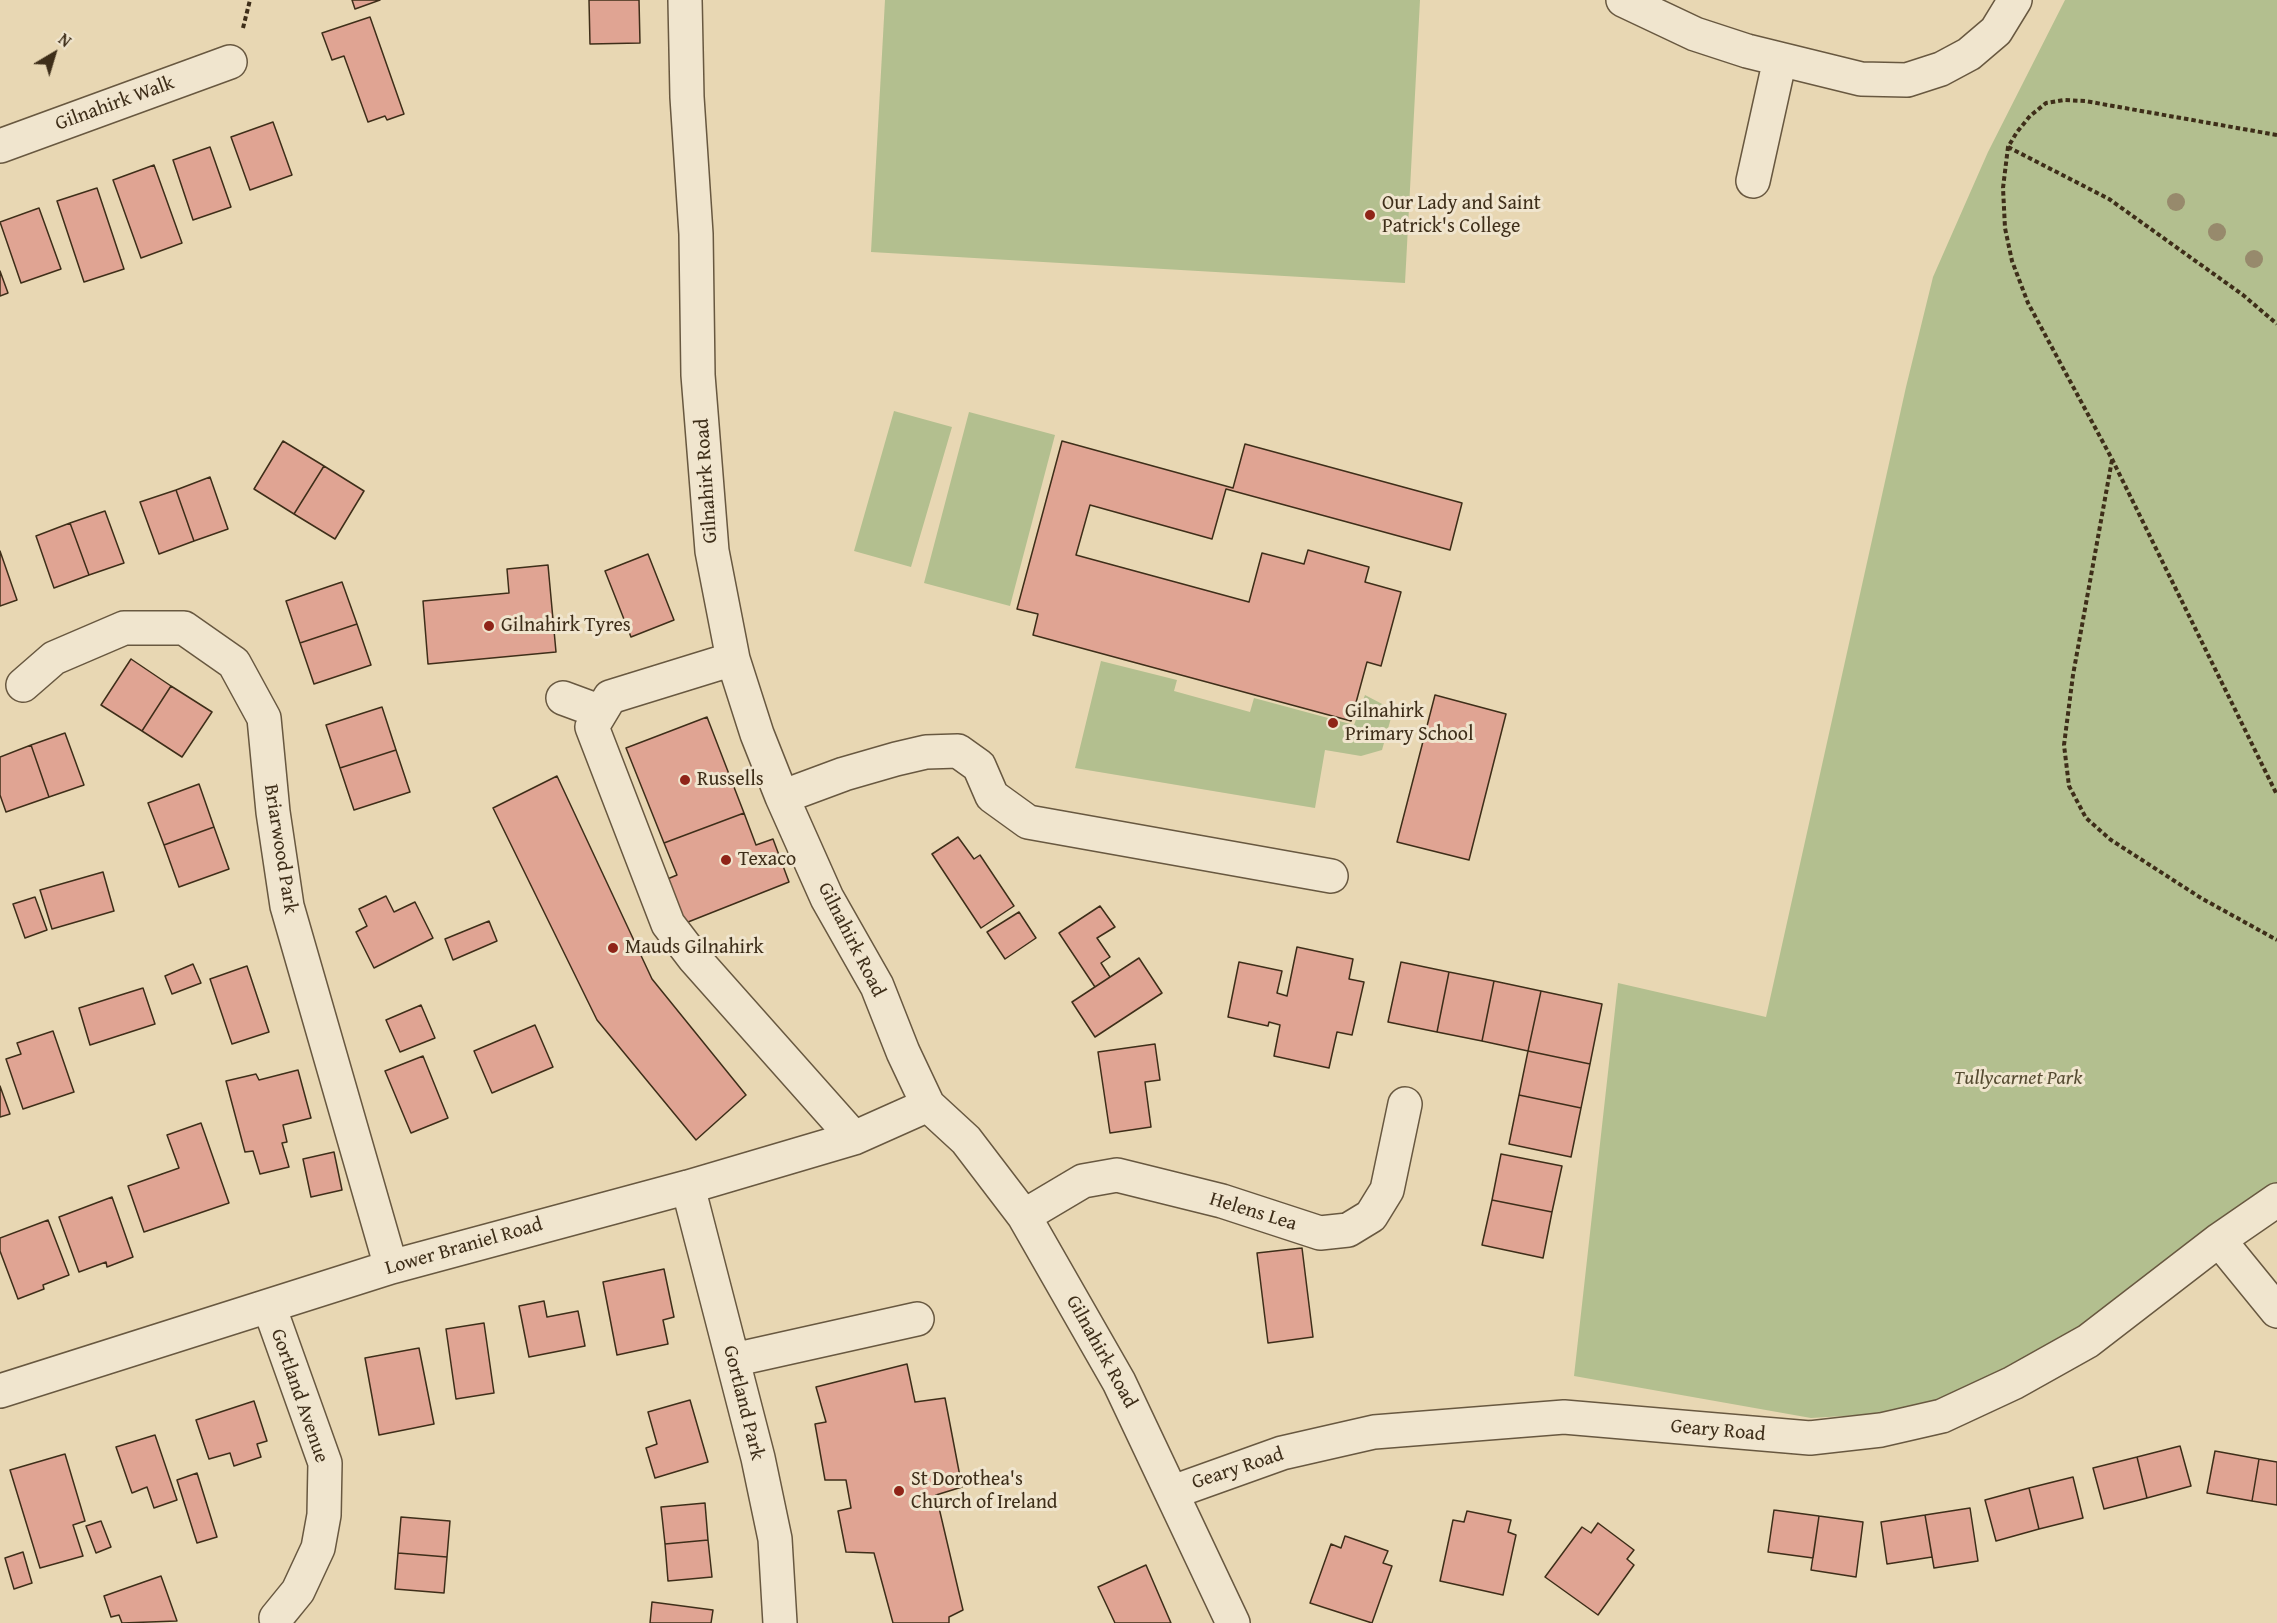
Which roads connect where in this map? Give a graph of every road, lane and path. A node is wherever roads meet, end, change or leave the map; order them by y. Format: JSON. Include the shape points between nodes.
{"nodes":[{"id":1,"x":685,"y":0,"type":"edge"},
{"id":2,"x":1623,"y":0,"type":"edge"},
{"id":3,"x":2015,"y":0,"type":"edge"},
{"id":4,"x":1780,"y":60,"type":"junction"},
{"id":5,"x":230,"y":62,"type":"dead end"},
{"id":6,"x":2277,"y":135,"type":"edge"},
{"id":7,"x":0,"y":146,"type":"edge"},
{"id":8,"x":2008,"y":147,"type":"junction"},
{"id":9,"x":1753,"y":181,"type":"dead end"},
{"id":10,"x":2277,"y":324,"type":"edge"},
{"id":11,"x":2112,"y":459,"type":"junction"},
{"id":12,"x":733,"y":659,"type":"junction"},
{"id":13,"x":22,"y":686,"type":"dead end"},
{"id":14,"x":562,"y":698,"type":"dead end"},
{"id":15,"x":601,"y":712,"type":"junction"},
{"id":16,"x":2277,"y":795,"type":"edge"},
{"id":17,"x":782,"y":797,"type":"junction"},
{"id":18,"x":1331,"y":876,"type":"dead end"},
{"id":19,"x":2277,"y":940,"type":"edge"},
{"id":20,"x":1405,"y":1104,"type":"dead end"},
{"id":21,"x":928,"y":1105,"type":"junction"},
{"id":22,"x":854,"y":1138,"type":"junction"},
{"id":23,"x":688,"y":1187,"type":"junction"},
{"id":24,"x":2277,"y":1200,"type":"edge"},
{"id":25,"x":1024,"y":1216,"type":"junction"},
{"id":26,"x":2219,"y":1240,"type":"junction"},
{"id":27,"x":391,"y":1268,"type":"junction"},
{"id":28,"x":269,"y":1306,"type":"junction"},
{"id":29,"x":2277,"y":1311,"type":"edge"},
{"id":30,"x":918,"y":1319,"type":"dead end"},
{"id":31,"x":733,"y":1360,"type":"junction"},
{"id":32,"x":0,"y":1391,"type":"edge"},
{"id":33,"x":1173,"y":1491,"type":"junction"},
{"id":34,"x":276,"y":1618,"type":"dead end"},
{"id":35,"x":780,"y":1623,"type":"edge"},
{"id":36,"x":1233,"y":1623,"type":"edge"}],
"edges":[{"from":1,"to":12,"type":"street","name":"Gilnahirk Road","via":[[698,375],[712,551]]},
{"from":2,"to":4,"type":"street","via":[[1695,34]]},
{"from":3,"to":4,"type":"street","via":[[1996,31],[1969,54],[1941,69],[1906,80],[1861,79]]},
{"from":4,"to":9,"type":"street"},
{"from":5,"to":7,"type":"street","name":"Gilnahirk Walk"},
{"from":6,"to":8,"type":"path","via":[[2064,100],[2046,103],[2030,116]]},
{"from":8,"to":10,"type":"path","via":[[2109,199]]},
{"from":8,"to":11,"type":"path","via":[[2003,188],[2012,261],[2028,303]]},
{"from":11,"to":16,"type":"path"},
{"from":11,"to":19,"type":"path","via":[[2073,675],[2064,745],[2069,786],[2086,818],[2111,840],[2201,898]]},
{"from":12,"to":15,"type":"street","via":[[610,697]]},
{"from":12,"to":17,"type":"street","name":"Gilnahirk Road"},
{"from":13,"to":27,"type":"street","name":"Briarwood Park","via":[[54,658],[123,627],[184,628],[234,663],[264,718],[287,906]]},
{"from":14,"to":15,"type":"street"},
{"from":15,"to":22,"type":"street","via":[[592,728],[668,924]]},
{"from":17,"to":18,"type":"street","via":[[896,759],[926,752],[958,751],[979,766],[992,796],[1028,822]]},
{"from":17,"to":21,"type":"street","name":"Gilnahirk Road","via":[[827,898],[877,986]]},
{"from":20,"to":25,"type":"street","name":"Helens Lea","via":[[1387,1190],[1371,1216],[1348,1230],[1320,1233],[1117,1175],[1083,1181]]},
{"from":21,"to":22,"type":"street","name":"Lower Braniel Road"},
{"from":21,"to":25,"type":"street","name":"Gilnahirk Road","via":[[966,1140]]},
{"from":22,"to":23,"type":"street","name":"Lower Braniel Road"},
{"from":23,"to":27,"type":"street","name":"Lower Braniel Road"},
{"from":23,"to":31,"type":"street","name":"Gortland Park"},
{"from":24,"to":26,"type":"street","name":"Geary Road"},
{"from":25,"to":33,"type":"street","name":"Gilnahirk Road","via":[[1119,1382]]},
{"from":26,"to":29,"type":"street"},
{"from":26,"to":33,"type":"street","name":"Geary Road","via":[[2088,1341],[2013,1383],[1942,1416],[1881,1430],[1810,1438],[1564,1417],[1374,1432],[1282,1453]]},
{"from":27,"to":28,"type":"street","name":"Lower Braniel Road"},
{"from":28,"to":32,"type":"street","name":"Lower Braniel Road"},
{"from":28,"to":34,"type":"street","name":"Gortland Avenue","via":[[325,1463],[324,1515],[318,1548],[298,1591]]},
{"from":30,"to":31,"type":"street"},
{"from":31,"to":35,"type":"street","name":"Gortland Park","via":[[775,1539]]},
{"from":33,"to":36,"type":"street","name":"Gilnahirk Road"}]}
